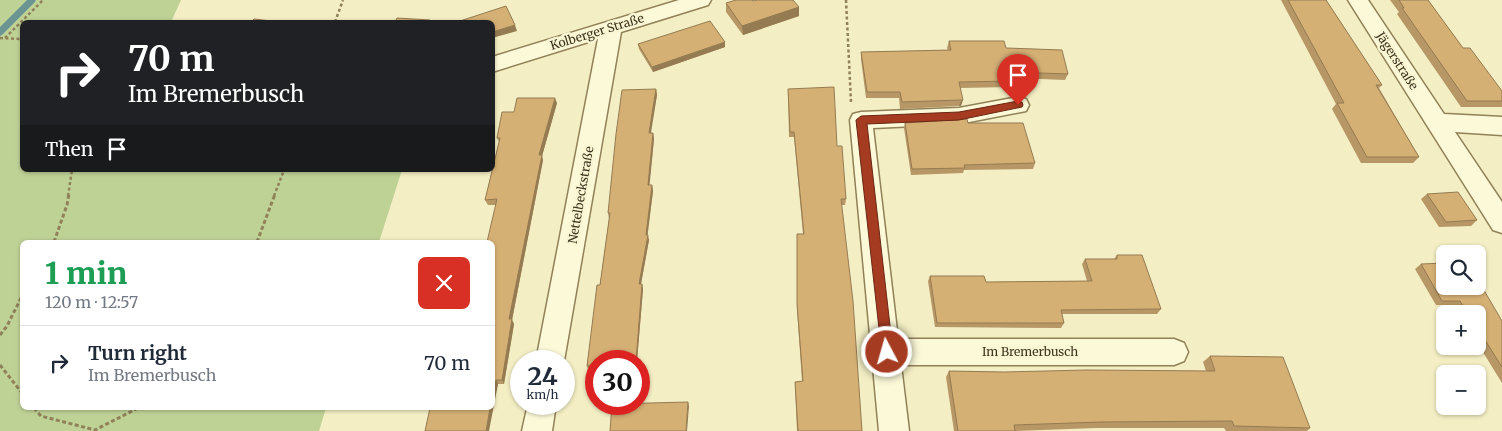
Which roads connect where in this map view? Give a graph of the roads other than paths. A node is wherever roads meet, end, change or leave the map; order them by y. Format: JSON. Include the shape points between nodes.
{"nodes":[{"id":1,"x":702,"y":0,"type":"edge"},
{"id":2,"x":1358,"y":0,"type":"edge"},
{"id":3,"x":611,"y":28,"type":"junction"},
{"id":4,"x":495,"y":64,"type":"edge"},
{"id":5,"x":1018,"y":105,"type":"dead end"},
{"id":6,"x":1436,"y":122,"type":"junction"},
{"id":7,"x":1502,"y":126,"type":"edge"},
{"id":8,"x":1502,"y":223,"type":"edge"},
{"id":9,"x":552,"y":350,"type":"edge"},
{"id":10,"x":887,"y":352,"type":"junction"},
{"id":11,"x":1174,"y":352,"type":"dead end"},
{"id":12,"x":540,"y":415,"type":"edge"},
{"id":13,"x":537,"y":431,"type":"edge"},
{"id":14,"x":894,"y":431,"type":"edge"}],
"edges":[{"from":1,"to":3,"type":"street","name":"Kolberger Straße"},
{"from":2,"to":6,"type":"street","name":"Jägerstraße"},
{"from":3,"to":4,"type":"street","name":"Kolberger Straße"},
{"from":3,"to":9,"type":"street","name":"Nettelbeckstraße"},
{"from":5,"to":10,"type":"street","via":[[959,116],[861,120]]},
{"from":6,"to":7,"type":"street"},
{"from":6,"to":8,"type":"street","name":"Jägerstraße"},
{"from":10,"to":11,"type":"street","name":"Im Bremerbusch"},
{"from":10,"to":14,"type":"street"},
{"from":12,"to":13,"type":"street"}]}
